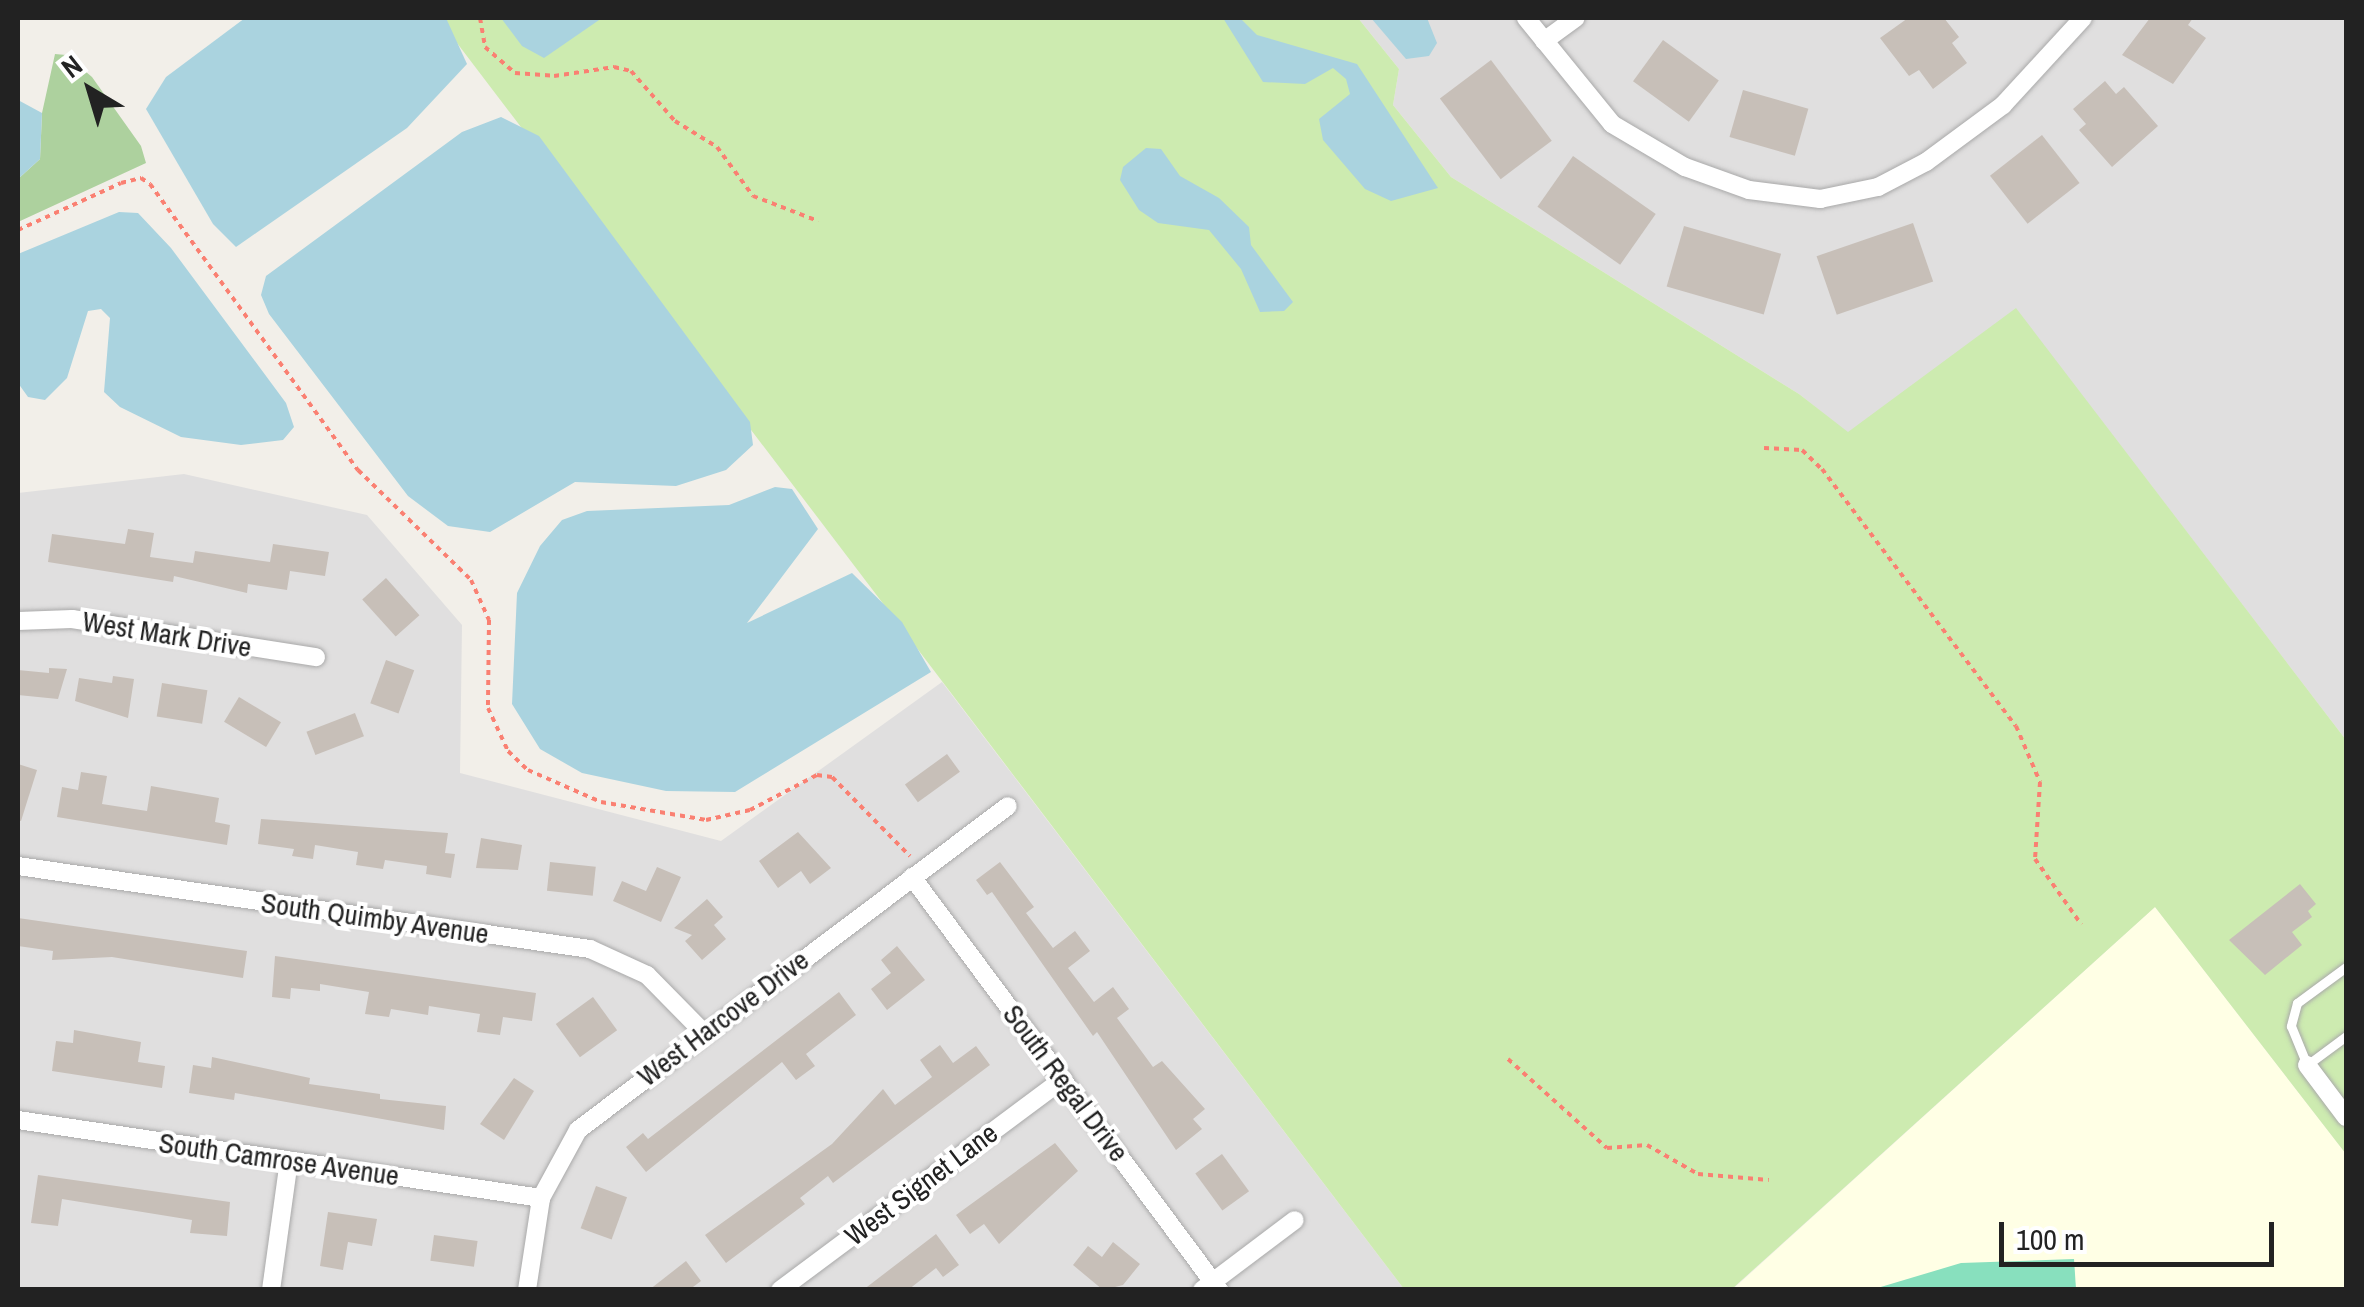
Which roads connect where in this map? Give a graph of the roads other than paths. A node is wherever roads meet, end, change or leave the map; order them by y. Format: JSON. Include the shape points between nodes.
{"nodes":[{"id":1,"x":1526,"y":18,"type":"edge"},
{"id":2,"x":1576,"y":18,"type":"edge"},
{"id":3,"x":2083,"y":18,"type":"edge"},
{"id":4,"x":1544,"y":41,"type":"junction"},
{"id":5,"x":18,"y":621,"type":"edge"},
{"id":6,"x":316,"y":657,"type":"dead end"},
{"id":7,"x":1008,"y":806,"type":"dead end"},
{"id":8,"x":18,"y":866,"type":"edge"},
{"id":9,"x":917,"y":874,"type":"junction"},
{"id":10,"x":2346,"y":967,"type":"edge"},
{"id":11,"x":704,"y":1032,"type":"junction"},
{"id":12,"x":2346,"y":1036,"type":"edge"},
{"id":13,"x":2307,"y":1065,"type":"junction"},
{"id":14,"x":1063,"y":1079,"type":"junction"},
{"id":15,"x":2346,"y":1116,"type":"edge"},
{"id":16,"x":18,"y":1120,"type":"edge"},
{"id":17,"x":289,"y":1160,"type":"junction"},
{"id":18,"x":541,"y":1198,"type":"junction"},
{"id":19,"x":1296,"y":1220,"type":"dead end"},
{"id":20,"x":1211,"y":1287,"type":"edge"},
{"id":21,"x":271,"y":1290,"type":"edge"},
{"id":22,"x":527,"y":1290,"type":"edge"},
{"id":23,"x":780,"y":1290,"type":"edge"}],
"edges":[{"from":1,"to":4,"type":"street"},
{"from":2,"to":4,"type":"street"},
{"from":3,"to":4,"type":"street","via":[[2004,105],[1926,162],[1878,187],[1820,199],[1749,190],[1685,167],[1612,124]]},
{"from":5,"to":6,"type":"street","name":"West Mark Drive","via":[[72,619]]},
{"from":7,"to":9,"type":"street","name":"West Harcove Drive"},
{"from":8,"to":11,"type":"street","name":"South Quimby Avenue","via":[[590,949],[648,975]]},
{"from":9,"to":11,"type":"street","name":"West Harcove Drive"},
{"from":9,"to":14,"type":"street","name":"South Regal Drive"},
{"from":10,"to":13,"type":"lane","via":[[2298,1002],[2291,1026]]},
{"from":11,"to":18,"type":"street","name":"West Harcove Drive","via":[[578,1130]]},
{"from":12,"to":13,"type":"lane"},
{"from":13,"to":15,"type":"street"},
{"from":14,"to":20,"type":"street","name":"South Regal Drive"},
{"from":14,"to":23,"type":"street","name":"West Signet Lane"},
{"from":16,"to":17,"type":"street","name":"South Camrose Avenue"},
{"from":17,"to":18,"type":"street","name":"South Camrose Avenue"},
{"from":17,"to":21,"type":"street"},
{"from":18,"to":22,"type":"street","name":"West Harcove Drive"},
{"from":19,"to":20,"type":"street"}]}
